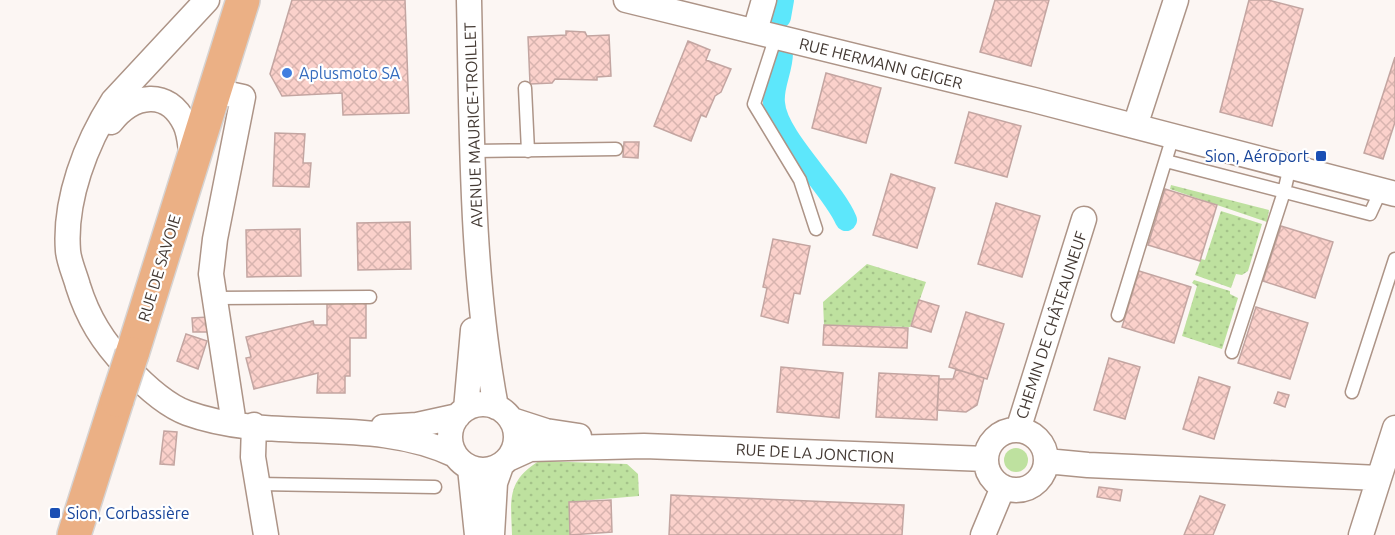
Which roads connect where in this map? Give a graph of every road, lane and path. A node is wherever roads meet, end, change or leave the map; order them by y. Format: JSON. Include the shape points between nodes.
{"nodes":[{"id":1,"x":207,"y":0,"type":"edge"},
{"id":2,"x":243,"y":0,"type":"edge"},
{"id":3,"x":469,"y":0,"type":"edge"},
{"id":4,"x":626,"y":0,"type":"edge"},
{"id":5,"x":764,"y":0,"type":"edge"},
{"id":6,"x":1176,"y":0,"type":"edge"},
{"id":7,"x":765,"y":34,"type":"junction"},
{"id":8,"x":525,"y":88,"type":"dead end"},
{"id":9,"x":215,"y":92,"type":"junction"},
{"id":10,"x":1135,"y":126,"type":"junction"},
{"id":11,"x":1173,"y":136,"type":"junction"},
{"id":12,"x":616,"y":149,"type":"dead end"},
{"id":13,"x":473,"y":151,"type":"junction"},
{"id":14,"x":528,"y":151,"type":"junction"},
{"id":15,"x":88,"y":153,"type":"junction"},
{"id":16,"x":193,"y":160,"type":"junction"},
{"id":17,"x":1166,"y":161,"type":"junction"},
{"id":18,"x":1290,"y":166,"type":"junction"},
{"id":19,"x":1284,"y":192,"type":"junction"},
{"id":20,"x":1388,"y":192,"type":"edge"},
{"id":21,"x":1084,"y":219,"type":"dead end"},
{"id":22,"x":816,"y":229,"type":"dead end"},
{"id":23,"x":477,"y":250,"type":"junction"},
{"id":24,"x":1395,"y":259,"type":"edge"},
{"id":25,"x":370,"y":297,"type":"dead end"},
{"id":26,"x":214,"y":298,"type":"junction"},
{"id":27,"x":1118,"y":315,"type":"dead end"},
{"id":28,"x":1232,"y":352,"type":"dead end"},
{"id":29,"x":1352,"y":392,"type":"dead end"},
{"id":30,"x":462,"y":412,"type":"junction"},
{"id":31,"x":504,"y":413,"type":"junction"},
{"id":32,"x":244,"y":425,"type":"junction"},
{"id":33,"x":1395,"y":428,"type":"edge"},
{"id":34,"x":339,"y":430,"type":"junction"},
{"id":35,"x":1018,"y":430,"type":"junction"},
{"id":36,"x":644,"y":446,"type":"junction"},
{"id":37,"x":986,"y":459,"type":"junction"},
{"id":38,"x":463,"y":461,"type":"junction"},
{"id":39,"x":1046,"y":461,"type":"junction"},
{"id":40,"x":505,"y":463,"type":"junction"},
{"id":41,"x":1379,"y":477,"type":"junction"},
{"id":42,"x":258,"y":484,"type":"junction"},
{"id":43,"x":435,"y":487,"type":"dead end"},
{"id":44,"x":1002,"y":487,"type":"junction"},
{"id":45,"x":74,"y":535,"type":"edge"},
{"id":46,"x":266,"y":535,"type":"edge"},
{"id":47,"x":477,"y":535,"type":"edge"},
{"id":48,"x":492,"y":535,"type":"edge"},
{"id":49,"x":983,"y":535,"type":"edge"},
{"id":50,"x":1360,"y":535,"type":"edge"}],
"edges":[{"from":1,"to":15,"type":"street","via":[[113,101]]},
{"from":2,"to":9,"type":"main road","name":"RUE DE SAVOIE"},
{"from":3,"to":13,"type":"street","name":"AVENUE MAURICE-TROILLET"},
{"from":4,"to":7,"type":"street","name":"RUE HERMANN GEIGER"},
{"from":5,"to":7,"type":"street"},
{"from":6,"to":10,"type":"street"},
{"from":7,"to":10,"type":"street","name":"RUE HERMANN GEIGER"},
{"from":7,"to":22,"type":"lane","via":[[754,104],[800,180]]},
{"from":8,"to":14,"type":"lane"},
{"from":9,"to":16,"type":"main road","name":"RUE DE SAVOIE"},
{"from":9,"to":26,"type":"street","via":[[243,97],[215,239],[211,274]]},
{"from":10,"to":11,"type":"street","name":"RUE HERMANN GEIGER"},
{"from":11,"to":17,"type":"lane"},
{"from":11,"to":18,"type":"street","name":"RUE HERMANN GEIGER"},
{"from":12,"to":14,"type":"lane"},
{"from":13,"to":14,"type":"lane"},
{"from":13,"to":23,"type":"street","name":"AVENUE MAURICE-TROILLET"},
{"from":15,"to":16,"type":"street","via":[[118,114],[134,102],[152,98],[173,106],[186,126]]},
{"from":15,"to":32,"type":"street","via":[[71,205],[68,252],[86,313],[109,348],[142,383],[186,412]]},
{"from":16,"to":45,"type":"main road","name":"RUE DE SAVOIE","bridge":true},
{"from":17,"to":19,"type":"lane"},
{"from":17,"to":27,"type":"lane"},
{"from":18,"to":19,"type":"lane"},
{"from":18,"to":20,"type":"street","name":"RUE HERMANN GEIGER"},
{"from":19,"to":20,"type":"lane","via":[[1370,214]]},
{"from":19,"to":28,"type":"lane"},
{"from":21,"to":35,"type":"street","name":"CHEMIN DE CHÂTEAUNEUF"},
{"from":23,"to":30,"type":"street","name":"AVENUE MAURICE-TROILLET","via":[[471,371]]},
{"from":23,"to":31,"type":"street","name":"AVENUE MAURICE-TROILLET","via":[[489,370]]},
{"from":24,"to":29,"type":"lane"},
{"from":25,"to":26,"type":"lane"},
{"from":26,"to":32,"type":"street"},
{"from":30,"to":31,"type":"street","via":[[476,405]]},
{"from":30,"to":34,"type":"street","via":[[417,424]]},
{"from":30,"to":38,"type":"street","via":[[450,435]]},
{"from":31,"to":36,"type":"street","name":"RUE DE LA JONCTION","via":[[546,431]]},
{"from":31,"to":40,"type":"street","via":[[517,440]]},
{"from":32,"to":34,"type":"street"},
{"from":32,"to":42,"type":"street"},
{"from":33,"to":41,"type":"street"},
{"from":34,"to":38,"type":"street","via":[[437,447]]},
{"from":35,"to":37,"type":"street","via":[[994,439]]},
{"from":35,"to":39,"type":"street","via":[[1036,438]]},
{"from":36,"to":37,"type":"street","name":"RUE DE LA JONCTION"},
{"from":36,"to":40,"type":"street","name":"RUE DE LA JONCTION","via":[[530,449]]},
{"from":37,"to":44,"type":"street","via":[[988,473]]},
{"from":38,"to":40,"type":"street","via":[[491,470]]},
{"from":38,"to":47,"type":"street"},
{"from":39,"to":41,"type":"street"},
{"from":39,"to":44,"type":"street","via":[[1033,485],[1018,490]]},
{"from":40,"to":48,"type":"street","via":[[495,483]]},
{"from":41,"to":50,"type":"street"},
{"from":42,"to":43,"type":"lane"},
{"from":42,"to":46,"type":"street"},
{"from":44,"to":49,"type":"street"}]}
